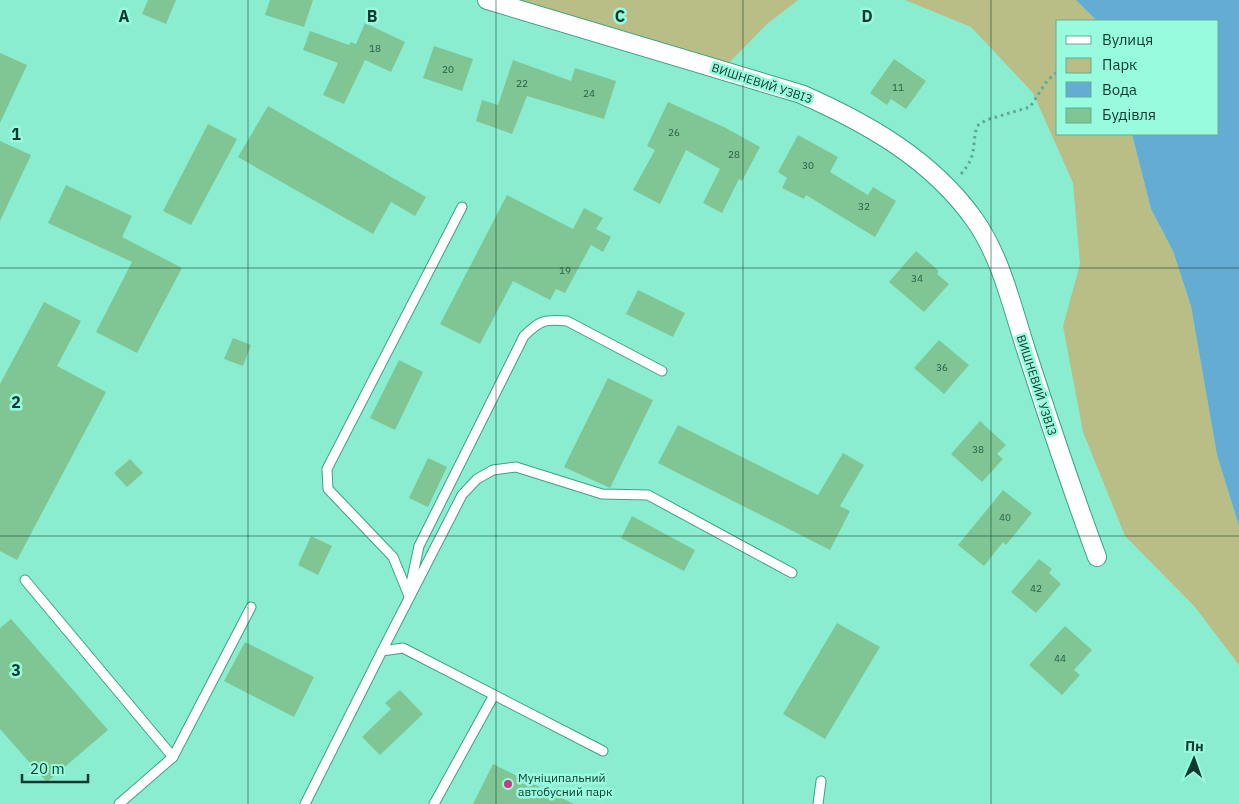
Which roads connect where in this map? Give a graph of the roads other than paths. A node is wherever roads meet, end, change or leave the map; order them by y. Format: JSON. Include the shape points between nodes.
{"nodes":[{"id":1,"x":487,"y":0,"type":"edge"},
{"id":2,"x":462,"y":208,"type":"dead end"},
{"id":3,"x":662,"y":371,"type":"dead end"},
{"id":4,"x":1097,"y":557,"type":"dead end"},
{"id":5,"x":792,"y":574,"type":"dead end"},
{"id":6,"x":25,"y":580,"type":"dead end"},
{"id":7,"x":409,"y":596,"type":"junction"},
{"id":8,"x":251,"y":606,"type":"dead end"},
{"id":9,"x":382,"y":651,"type":"junction"},
{"id":10,"x":494,"y":695,"type":"junction"},
{"id":11,"x":603,"y":751,"type":"dead end"},
{"id":12,"x":173,"y":757,"type":"junction"},
{"id":13,"x":821,"y":781,"type":"dead end"},
{"id":14,"x":119,"y":804,"type":"edge"},
{"id":15,"x":305,"y":804,"type":"edge"},
{"id":16,"x":434,"y":804,"type":"edge"},
{"id":17,"x":818,"y":804,"type":"edge"}],
"edges":[{"from":1,"to":4,"type":"street","name":"ВИШНЕВИЙ УЗВІЗ","via":[[801,94],[839,110],[875,131],[938,177],[975,220],[999,270]]},
{"from":2,"to":7,"type":"lane","via":[[328,469],[328,489],[393,557]]},
{"from":3,"to":7,"type":"lane","via":[[567,320],[539,322],[524,336],[419,546]]},
{"from":5,"to":7,"type":"lane","via":[[648,494],[602,494],[516,467],[493,470],[477,479],[462,495]]},
{"from":6,"to":12,"type":"lane"},
{"from":7,"to":9,"type":"lane"},
{"from":8,"to":12,"type":"lane"},
{"from":9,"to":10,"type":"lane","via":[[403,648]]},
{"from":9,"to":15,"type":"lane"},
{"from":10,"to":11,"type":"lane"},
{"from":10,"to":16,"type":"lane"},
{"from":12,"to":14,"type":"lane"},
{"from":13,"to":17,"type":"lane"}]}
